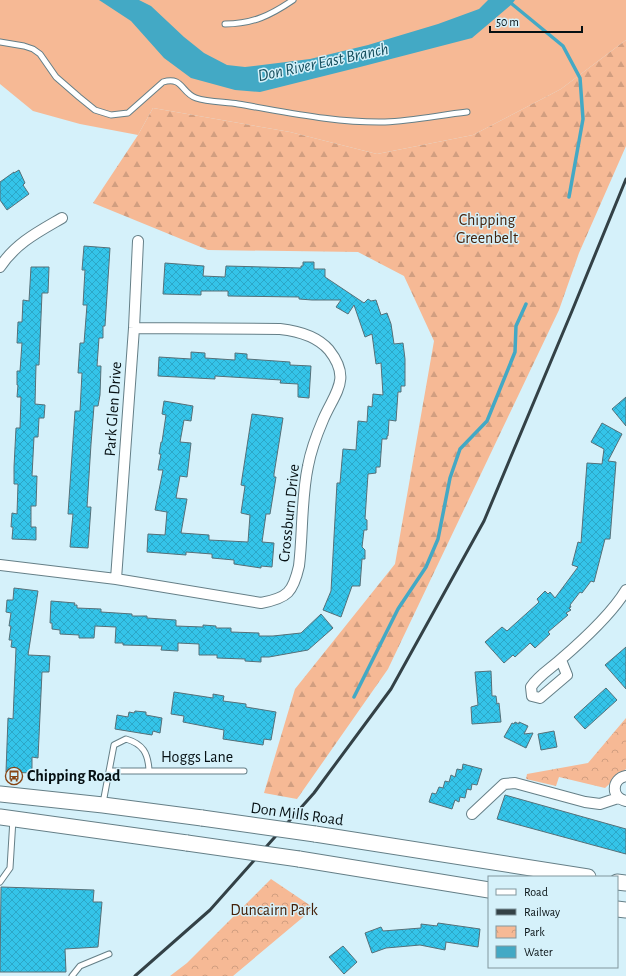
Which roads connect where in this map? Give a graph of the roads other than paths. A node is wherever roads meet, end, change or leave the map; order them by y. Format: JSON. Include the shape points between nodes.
{"nodes":[{"id":1,"x":293,"y":0,"type":"edge"},
{"id":2,"x":225,"y":24,"type":"dead end"},
{"id":3,"x":0,"y":42,"type":"edge"},
{"id":4,"x":467,"y":112,"type":"dead end"},
{"id":5,"x":62,"y":218,"type":"dead end"},
{"id":6,"x":138,"y":241,"type":"dead end"},
{"id":7,"x":0,"y":267,"type":"edge"},
{"id":8,"x":134,"y":328,"type":"junction"},
{"id":9,"x":0,"y":565,"type":"edge"},
{"id":10,"x":116,"y":579,"type":"junction"},
{"id":11,"x":626,"y":590,"type":"edge"},
{"id":12,"x":561,"y":660,"type":"dead end"},
{"id":13,"x":149,"y":770,"type":"junction"},
{"id":14,"x":109,"y":771,"type":"junction"},
{"id":15,"x":244,"y":771,"type":"dead end"},
{"id":16,"x":626,"y":776,"type":"edge"},
{"id":17,"x":0,"y":794,"type":"edge"},
{"id":18,"x":622,"y":799,"type":"edge"},
{"id":19,"x":103,"y":805,"type":"junction"},
{"id":20,"x":472,"y":814,"type":"dead end"},
{"id":21,"x":7,"y":818,"type":"edge"},
{"id":22,"x":582,"y":876,"type":"edge"},
{"id":23,"x":0,"y":882,"type":"edge"},
{"id":24,"x":488,"y":890,"type":"edge"},
{"id":25,"x":109,"y":954,"type":"dead end"},
{"id":26,"x":72,"y":976,"type":"edge"}],
"edges":[{"from":1,"to":2,"type":"lane","via":[[270,15],[253,21]]},
{"from":3,"to":4,"type":"lane","via":[[24,46],[40,54],[56,77],[95,110],[111,115],[128,113],[163,82],[170,80],[176,81],[194,98],[359,121],[400,121]]},
{"from":5,"to":7,"type":"street","via":[[12,250]]},
{"from":6,"to":8,"type":"street","name":"Park Glen Drive"},
{"from":8,"to":10,"type":"street","name":"Park Glen Drive"},
{"from":8,"to":10,"type":"street","name":"Crossburn Drive","via":[[297,331],[325,346],[340,368],[341,377],[311,452],[305,484],[299,566],[296,579],[285,596],[262,603]]},
{"from":9,"to":10,"type":"street","name":"Crossburn Drive"},
{"from":11,"to":12,"type":"street","via":[[618,603]]},
{"from":13,"to":14,"type":"lane","name":"Hoggs Lane"},
{"from":13,"to":14,"type":"lane","name":"Hoggs Lane","via":[[144,751],[136,742],[126,739],[114,745]]},
{"from":13,"to":15,"type":"lane","name":"Hoggs Lane"},
{"from":14,"to":19,"type":"lane","name":"Hoggs Lane"},
{"from":16,"to":18,"type":"street","via":[[616,783],[614,790]]},
{"from":17,"to":19,"type":"main road","name":"Don Mills Road"},
{"from":18,"to":20,"type":"street","via":[[600,804],[515,783],[504,784]]},
{"from":19,"to":22,"type":"main road","name":"Don Mills Road","bridge":true,"via":[[315,834]]},
{"from":21,"to":23,"type":"lane","via":[[10,868]]},
{"from":21,"to":24,"type":"main road","bridge":true,"via":[[187,842]]},
{"from":25,"to":26,"type":"lane","via":[[80,966]]}]}
